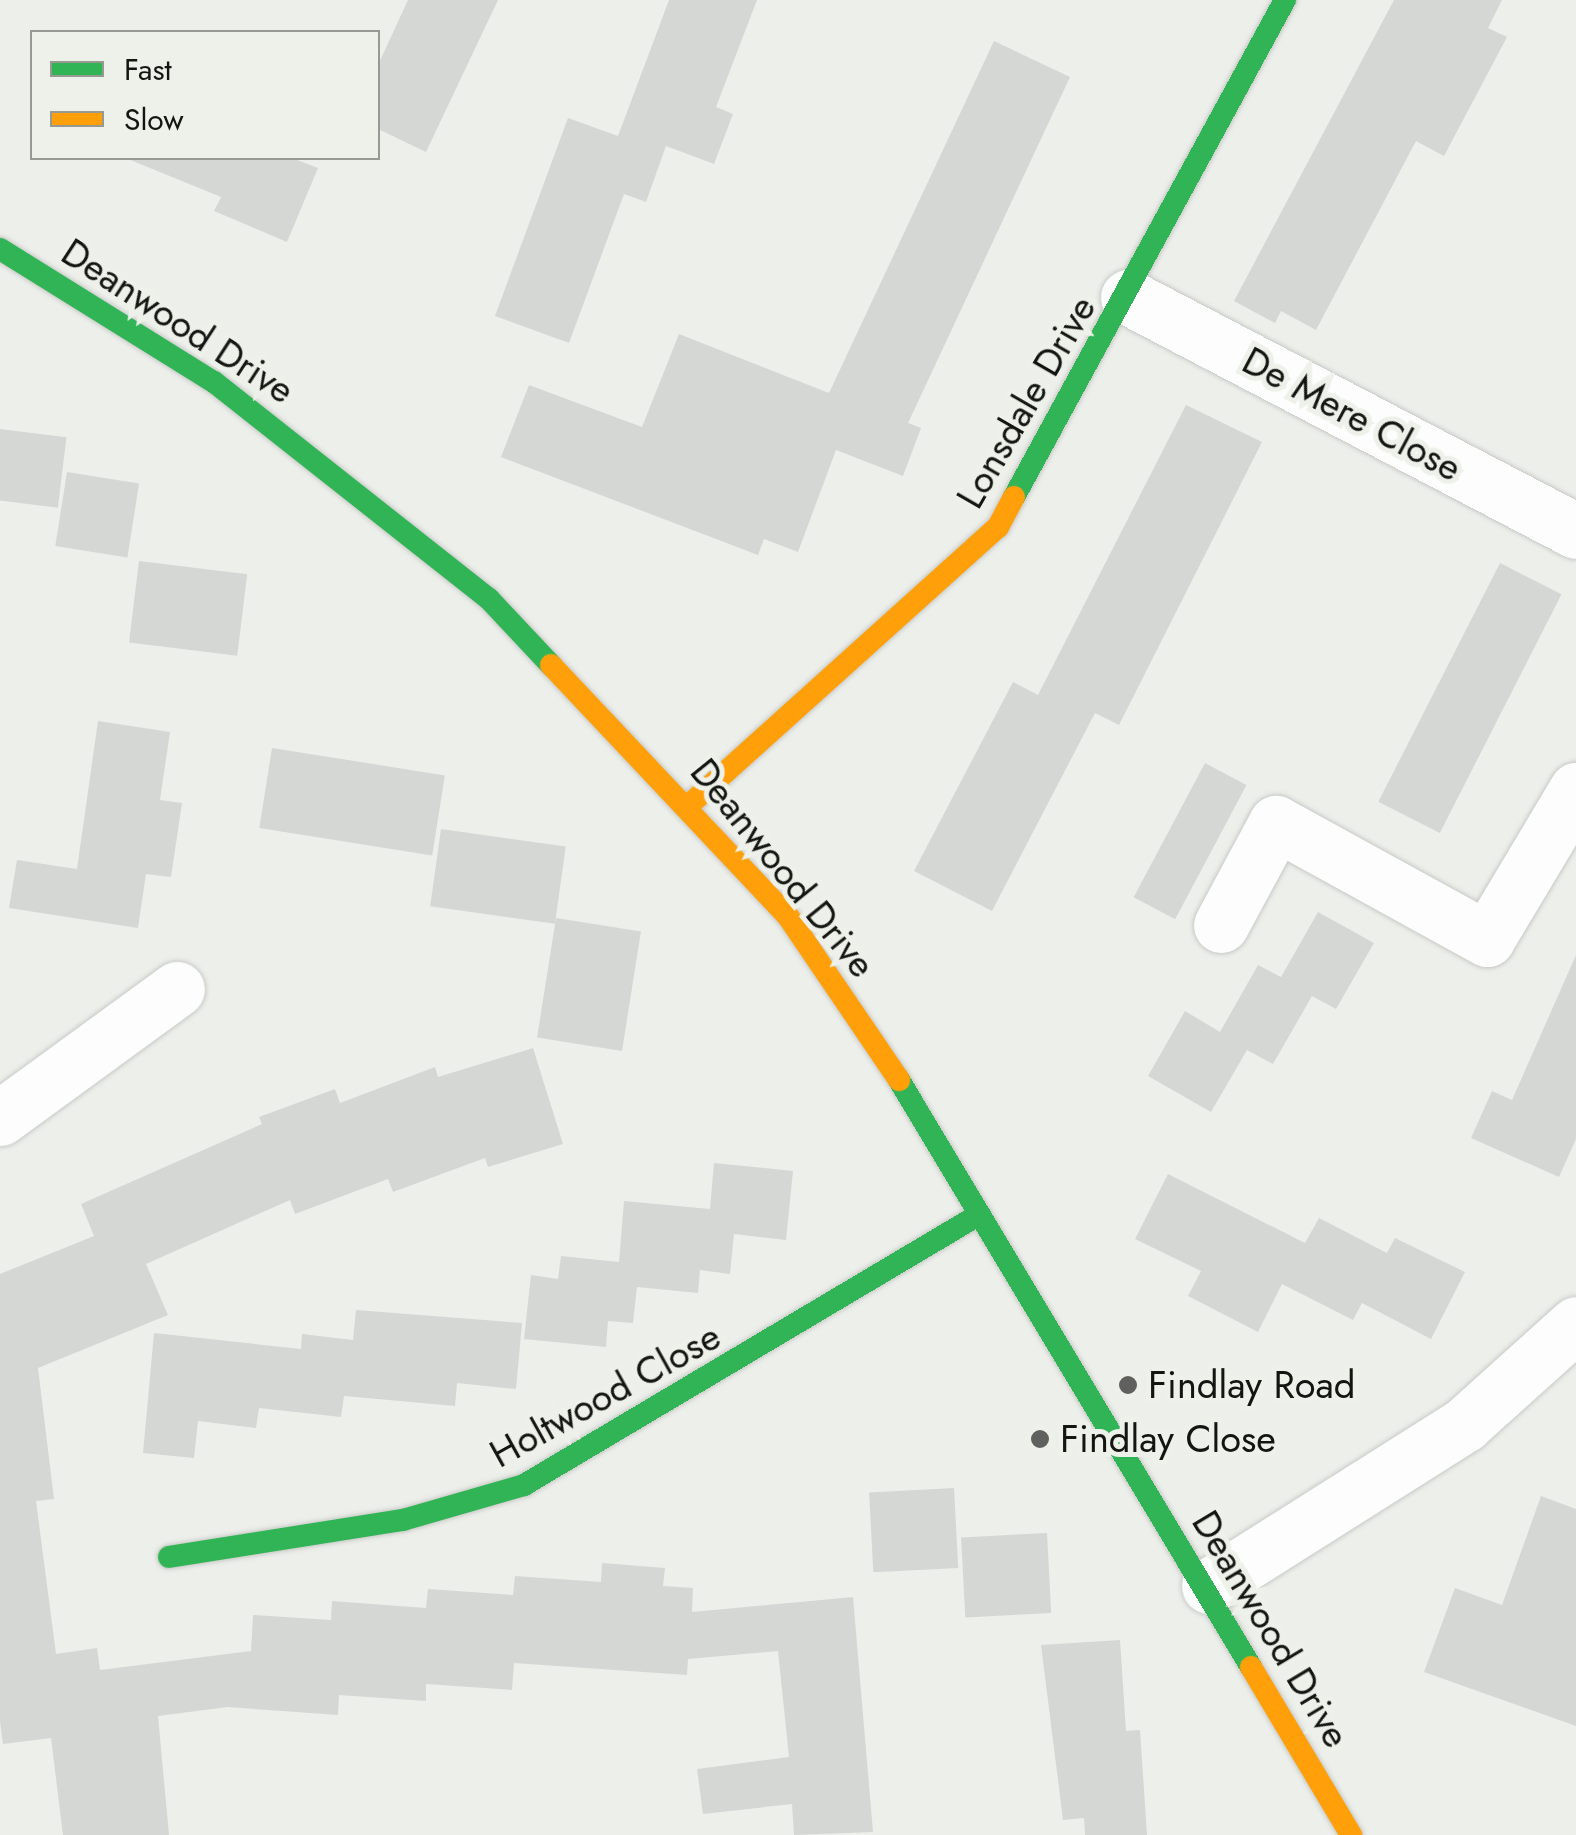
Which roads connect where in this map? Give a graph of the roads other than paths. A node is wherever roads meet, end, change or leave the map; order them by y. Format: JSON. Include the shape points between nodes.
{"nodes":[{"id":1,"x":1285,"y":0,"type":"edge"},
{"id":2,"x":0,"y":249,"type":"edge"},
{"id":3,"x":1128,"y":298,"type":"junction"},
{"id":4,"x":1576,"y":531,"type":"edge"},
{"id":5,"x":1576,"y":790,"type":"edge"},
{"id":6,"x":688,"y":805,"type":"junction"},
{"id":7,"x":1221,"y":924,"type":"dead end"},
{"id":8,"x":177,"y":989,"type":"dead end"},
{"id":9,"x":0,"y":1118,"type":"edge"},
{"id":10,"x":980,"y":1214,"type":"junction"},
{"id":11,"x":1576,"y":1324,"type":"edge"},
{"id":12,"x":168,"y":1557,"type":"dead end"},
{"id":13,"x":1210,"y":1586,"type":"junction"},
{"id":14,"x":1351,"y":1835,"type":"edge"}],
"edges":[{"from":1,"to":3,"type":"street","name":"Lonsdale Drive"},
{"from":2,"to":6,"type":"street","name":"Deanwood Drive","via":[[214,382],[390,516],[562,668]]},
{"from":3,"to":4,"type":"street","name":"De Mere Close"},
{"from":3,"to":6,"type":"street","name":"Lonsdale Drive","via":[[998,527]]},
{"from":5,"to":7,"type":"street","via":[[1487,939],[1276,823]]},
{"from":6,"to":10,"type":"street","name":"Deanwood Drive","via":[[789,918]]},
{"from":8,"to":9,"type":"street"},
{"from":10,"to":12,"type":"street","name":"Holtwood Close","via":[[524,1485],[404,1520]]},
{"from":10,"to":13,"type":"street","name":"Deanwood Drive"},
{"from":11,"to":13,"type":"street","via":[[1465,1424]]},
{"from":13,"to":14,"type":"street","name":"Deanwood Drive"}]}
